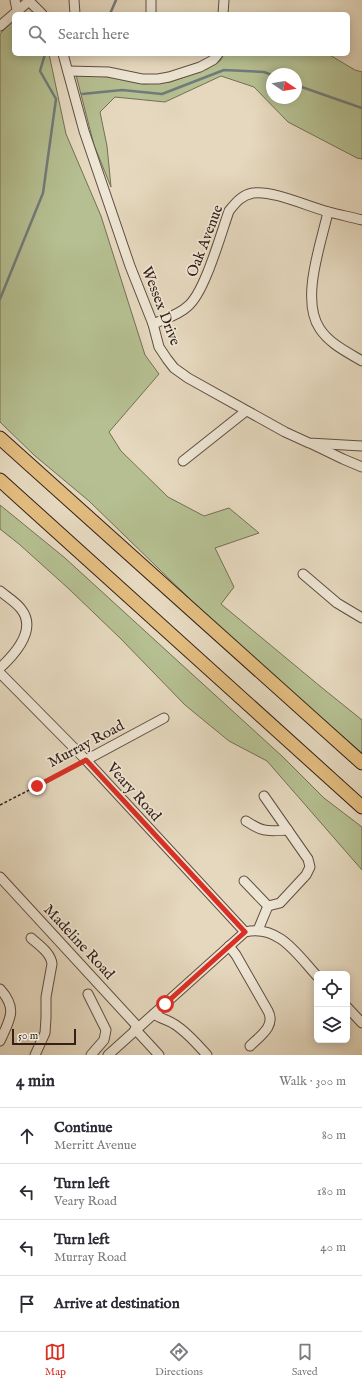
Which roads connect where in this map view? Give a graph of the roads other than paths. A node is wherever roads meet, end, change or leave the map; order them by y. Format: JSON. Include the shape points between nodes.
{"nodes":[{"id":1,"x":15,"y":0,"type":"edge"},
{"id":2,"x":74,"y":0,"type":"edge"},
{"id":3,"x":151,"y":0,"type":"edge"},
{"id":4,"x":224,"y":0,"type":"edge"},
{"id":5,"x":30,"y":1,"type":"edge"},
{"id":6,"x":17,"y":10,"type":"joint"},
{"id":7,"x":40,"y":12,"type":"edge"},
{"id":8,"x":74,"y":12,"type":"edge"},
{"id":9,"x":151,"y":12,"type":"edge"},
{"id":10,"x":223,"y":12,"type":"edge"},
{"id":11,"x":12,"y":15,"type":"edge"},
{"id":12,"x":0,"y":26,"type":"edge"},
{"id":13,"x":64,"y":56,"type":"edge"},
{"id":14,"x":217,"y":56,"type":"edge"},
{"id":15,"x":68,"y":71,"type":"junction"},
{"id":16,"x":328,"y":212,"type":"junction"},
{"id":17,"x":362,"y":220,"type":"edge"},
{"id":18,"x":152,"y":324,"type":"junction"},
{"id":19,"x":362,"y":361,"type":"edge"},
{"id":20,"x":246,"y":411,"type":"junction"},
{"id":21,"x":0,"y":429,"type":"edge"},
{"id":22,"x":0,"y":438,"type":"edge"},
{"id":23,"x":309,"y":443,"type":"junction"},
{"id":24,"x":362,"y":446,"type":"edge"},
{"id":25,"x":182,"y":461,"type":"dead end"},
{"id":26,"x":362,"y":467,"type":"edge"},
{"id":27,"x":0,"y":480,"type":"edge"},
{"id":28,"x":0,"y":490,"type":"edge"},
{"id":29,"x":73,"y":503,"type":"junction"},
{"id":30,"x":67,"y":540,"type":"junction"},
{"id":31,"x":302,"y":574,"type":"dead end"},
{"id":32,"x":0,"y":591,"type":"edge"},
{"id":33,"x":362,"y":618,"type":"edge"},
{"id":34,"x":0,"y":668,"type":"edge"},
{"id":35,"x":0,"y":672,"type":"edge"},
{"id":36,"x":164,"y":718,"type":"dead end"},
{"id":37,"x":86,"y":760,"type":"junction"},
{"id":38,"x":362,"y":763,"type":"edge"},
{"id":39,"x":264,"y":796,"type":"dead end"},
{"id":40,"x":362,"y":807,"type":"edge"},
{"id":41,"x":246,"y":821,"type":"dead end"},
{"id":42,"x":288,"y":830,"type":"junction"},
{"id":43,"x":0,"y":877,"type":"edge"},
{"id":44,"x":244,"y":881,"type":"dead end"},
{"id":45,"x":268,"y":906,"type":"junction"},
{"id":46,"x":258,"y":930,"type":"junction"},
{"id":47,"x":245,"y":932,"type":"junction"},
{"id":48,"x":31,"y":938,"type":"dead end"},
{"id":49,"x":229,"y":946,"type":"junction"},
{"id":50,"x":314,"y":973,"type":"edge"},
{"id":51,"x":0,"y":988,"type":"edge"},
{"id":52,"x":88,"y":994,"type":"dead end"},
{"id":53,"x":350,"y":1010,"type":"edge"},
{"id":54,"x":154,"y":1014,"type":"junction"},
{"id":55,"x":362,"y":1023,"type":"edge"},
{"id":56,"x":136,"y":1028,"type":"junction"},
{"id":57,"x":0,"y":1041,"type":"edge"},
{"id":58,"x":250,"y":1046,"type":"dead end"},
{"id":59,"x":35,"y":1055,"type":"edge"},
{"id":60,"x":91,"y":1055,"type":"edge"},
{"id":61,"x":108,"y":1055,"type":"edge"},
{"id":62,"x":159,"y":1055,"type":"edge"},
{"id":63,"x":207,"y":1055,"type":"edge"}],
"edges":[{"from":1,"to":6,"type":"street"},
{"from":2,"to":8,"type":"street"},
{"from":3,"to":9,"type":"street"},
{"from":4,"to":10,"type":"street"},
{"from":5,"to":6,"type":"street"},
{"from":5,"to":7,"type":"street"},
{"from":11,"to":12,"type":"street"},
{"from":13,"to":15,"type":"street","name":"Wessex Drive"},
{"from":14,"to":15,"type":"street","via":[[204,66],[158,79]]},
{"from":15,"to":18,"type":"street","name":"Wessex Drive","via":[[84,131]]},
{"from":16,"to":17,"type":"street","name":"Oak Avenue"},
{"from":16,"to":18,"type":"street","name":"Oak Avenue","via":[[267,194],[255,193],[236,201],[229,211],[202,286],[190,306]]},
{"from":16,"to":19,"type":"street","via":[[312,285],[313,313],[321,330],[330,339]]},
{"from":18,"to":20,"type":"street","name":"Wessex Drive","via":[[159,347],[174,368]]},
{"from":20,"to":23,"type":"street","name":"Wessex Drive"},
{"from":20,"to":25,"type":"street"},
{"from":21,"to":29,"type":"highway","via":[[68,494]]},
{"from":22,"to":29,"type":"highway"},
{"from":23,"to":24,"type":"street","name":"Wessex Drive"},
{"from":23,"to":26,"type":"street"},
{"from":27,"to":30,"type":"highway"},
{"from":28,"to":30,"type":"highway","via":[[48,530]]},
{"from":29,"to":38,"type":"highway"},
{"from":30,"to":40,"type":"highway"},
{"from":31,"to":33,"type":"street","via":[[337,603]]},
{"from":32,"to":34,"type":"street","via":[[22,610],[27,625],[18,649]]},
{"from":35,"to":37,"type":"street","name":"Veary Road"},
{"from":36,"to":37,"type":"street","name":"Murray Road"},
{"from":37,"to":47,"type":"street","name":"Veary Road"},
{"from":39,"to":42,"type":"street"},
{"from":41,"to":42,"type":"street","via":[[262,831]]},
{"from":42,"to":45,"type":"street","via":[[308,859],[309,871],[280,903]]},
{"from":43,"to":56,"type":"street","name":"Madeline Road"},
{"from":44,"to":45,"type":"street"},
{"from":45,"to":46,"type":"street"},
{"from":46,"to":47,"type":"street"},
{"from":46,"to":50,"type":"street","via":[[274,934],[283,940]]},
{"from":47,"to":49,"type":"street"},
{"from":48,"to":59,"type":"street","via":[[52,959],[44,1033]]},
{"from":49,"to":54,"type":"street"},
{"from":49,"to":58,"type":"street","via":[[271,1018],[268,1028]]},
{"from":51,"to":57,"type":"street","via":[[9,1001],[12,1014]]},
{"from":52,"to":60,"type":"street","via":[[106,1030],[104,1040]]},
{"from":53,"to":55,"type":"street"},
{"from":54,"to":56,"type":"street"},
{"from":54,"to":63,"type":"street","via":[[181,1029]]},
{"from":56,"to":61,"type":"street"},
{"from":56,"to":62,"type":"street","name":"Madeline Road"}]}
